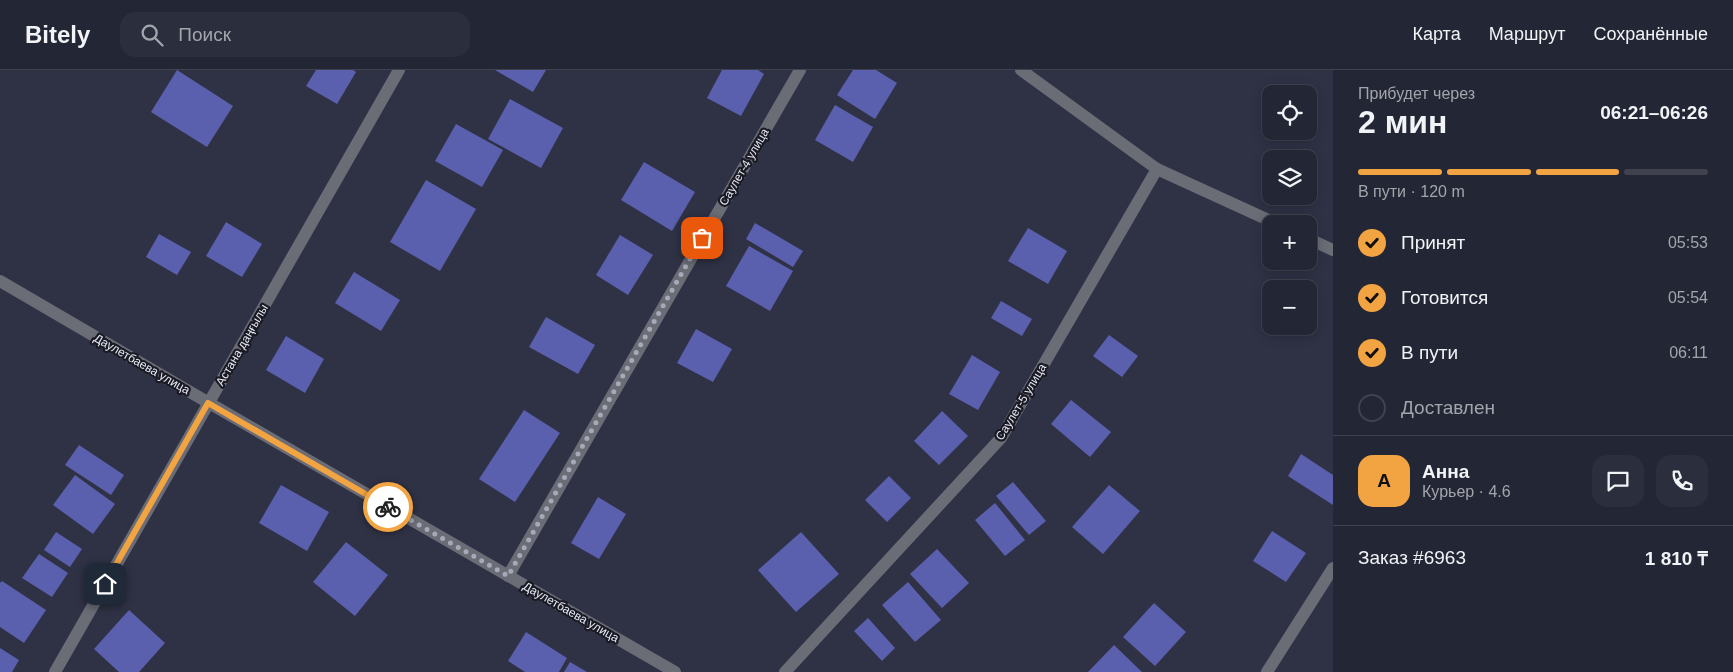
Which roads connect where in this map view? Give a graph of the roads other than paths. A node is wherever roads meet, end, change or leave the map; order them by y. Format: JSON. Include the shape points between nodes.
{"nodes":[{"id":1,"x":399,"y":70,"type":"edge"},
{"id":2,"x":800,"y":70,"type":"edge"},
{"id":3,"x":1021,"y":70,"type":"edge"},
{"id":4,"x":1157,"y":169,"type":"junction"},
{"id":5,"x":1262,"y":218,"type":"edge"},
{"id":6,"x":1317,"y":242,"type":"edge"},
{"id":7,"x":1333,"y":250,"type":"edge"},
{"id":8,"x":0,"y":280,"type":"edge"},
{"id":9,"x":208,"y":403,"type":"junction"},
{"id":10,"x":1333,"y":568,"type":"edge"},
{"id":11,"x":508,"y":576,"type":"junction"},
{"id":12,"x":59,"y":670,"type":"edge"},
{"id":13,"x":676,"y":672,"type":"edge"},
{"id":14,"x":785,"y":672,"type":"edge"},
{"id":15,"x":1267,"y":672,"type":"edge"}],
"edges":[{"from":1,"to":9,"type":"street","name":"Астана даңғылы"},
{"from":2,"to":11,"type":"street","name":"Саулет-4 улица"},
{"from":3,"to":4,"type":"street"},
{"from":4,"to":5,"type":"street"},
{"from":4,"to":14,"type":"street","name":"Саулет-5 улица","via":[[1001,438]]},
{"from":6,"to":7,"type":"street"},
{"from":8,"to":9,"type":"street","name":"Даулетбаева улица"},
{"from":9,"to":11,"type":"street","name":"Даулетбаева улица"},
{"from":9,"to":12,"type":"street","name":"Астана даңғылы"},
{"from":10,"to":15,"type":"street"},
{"from":11,"to":13,"type":"street","name":"Даулетбаева улица"}]}
